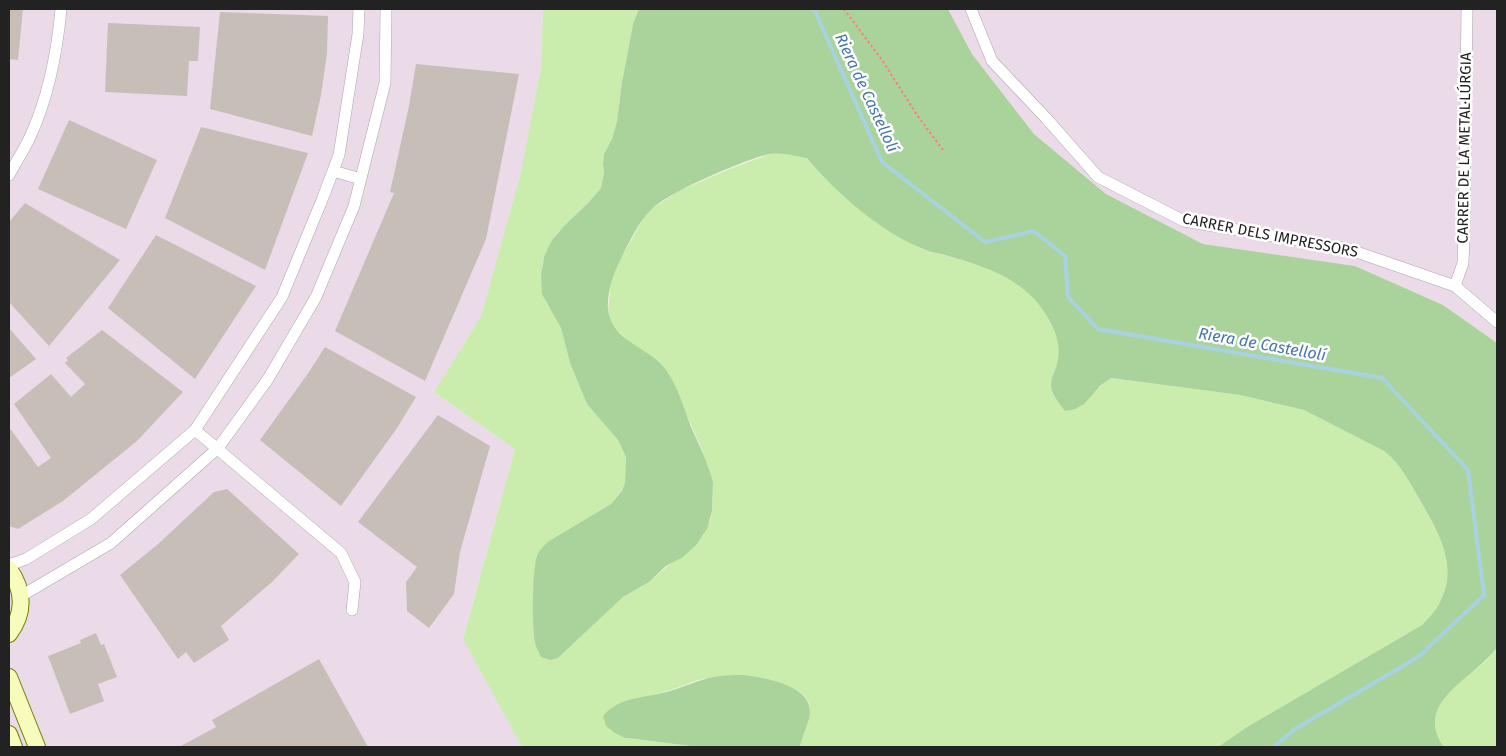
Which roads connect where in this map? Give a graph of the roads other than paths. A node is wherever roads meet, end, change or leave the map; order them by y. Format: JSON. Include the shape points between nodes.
{"nodes":[{"id":1,"x":61,"y":9,"type":"edge"},
{"id":2,"x":359,"y":9,"type":"edge"},
{"id":3,"x":386,"y":9,"type":"edge"},
{"id":4,"x":971,"y":9,"type":"edge"},
{"id":5,"x":1467,"y":9,"type":"edge"},
{"id":6,"x":333,"y":171,"type":"junction"},
{"id":7,"x":9,"y":175,"type":"edge"},
{"id":8,"x":361,"y":179,"type":"junction"},
{"id":9,"x":1455,"y":286,"type":"junction"},
{"id":10,"x":1497,"y":322,"type":"edge"},
{"id":11,"x":195,"y":430,"type":"junction"},
{"id":12,"x":218,"y":448,"type":"junction"},
{"id":13,"x":9,"y":564,"type":"edge"},
{"id":14,"x":9,"y":569,"type":"edge"},
{"id":15,"x":21,"y":596,"type":"junction"},
{"id":16,"x":352,"y":610,"type":"dead end"},
{"id":17,"x":9,"y":634,"type":"edge"},
{"id":18,"x":9,"y":677,"type":"edge"},
{"id":19,"x":9,"y":734,"type":"edge"},
{"id":20,"x":14,"y":747,"type":"edge"},
{"id":21,"x":37,"y":747,"type":"edge"}],
"edges":[{"from":1,"to":7,"type":"street","via":[[57,50],[47,95],[30,137]]},
{"from":2,"to":6,"type":"street","via":[[342,136]]},
{"from":3,"to":8,"type":"street","via":[[385,83]]},
{"from":4,"to":9,"type":"street","name":"CARRER DELS IMPRESSORS","via":[[992,61],[1098,177],[1184,221],[1345,248]]},
{"from":5,"to":9,"type":"street","name":"CARRER DE LA METAL·LÚRGIA","via":[[1464,237],[1462,263]]},
{"from":6,"to":8,"type":"street"},
{"from":6,"to":11,"type":"street","via":[[282,297]]},
{"from":8,"to":12,"type":"street","via":[[354,206],[316,297],[268,379]]},
{"from":9,"to":10,"type":"street","name":"CARRER DELS IMPRESSORS"},
{"from":11,"to":12,"type":"street"},
{"from":11,"to":13,"type":"street","via":[[91,519],[26,558]]},
{"from":12,"to":15,"type":"street","via":[[111,542]]},
{"from":12,"to":16,"type":"street","via":[[341,554],[355,582]]},
{"from":14,"to":15,"type":"street"},
{"from":15,"to":17,"type":"street","via":[[21,610]]},
{"from":18,"to":21,"type":"street"},
{"from":19,"to":20,"type":"street"}]}
